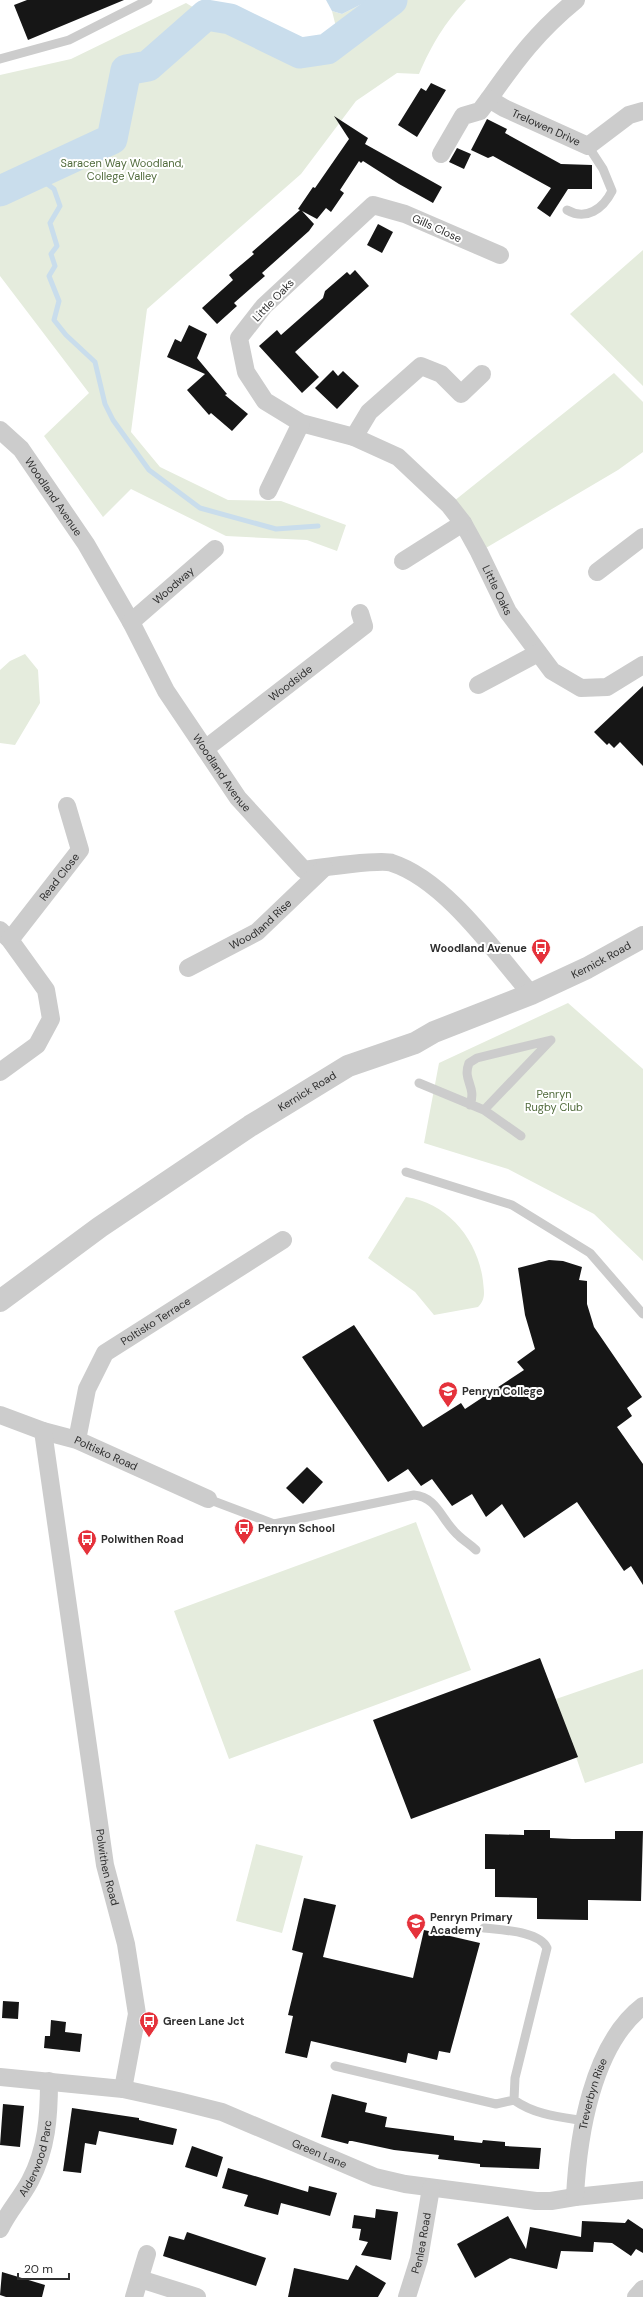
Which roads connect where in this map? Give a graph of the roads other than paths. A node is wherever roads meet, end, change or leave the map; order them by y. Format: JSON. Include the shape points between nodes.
{"nodes":[{"id":1,"x":148,"y":0,"type":"edge"},
{"id":2,"x":576,"y":0,"type":"edge"},
{"id":3,"x":0,"y":59,"type":"edge"},
{"id":4,"x":489,"y":99,"type":"junction"},
{"id":5,"x":643,"y":111,"type":"edge"},
{"id":6,"x":588,"y":146,"type":"junction"},
{"id":7,"x":441,"y":154,"type":"dead end"},
{"id":8,"x":373,"y":205,"type":"joint"},
{"id":9,"x":567,"y":210,"type":"dead end"},
{"id":10,"x":500,"y":255,"type":"dead end"},
{"id":11,"x":482,"y":374,"type":"dead end"},
{"id":12,"x":301,"y":422,"type":"junction"},
{"id":13,"x":0,"y":430,"type":"edge"},
{"id":14,"x":354,"y":436,"type":"junction"},
{"id":15,"x":268,"y":491,"type":"dead end"},
{"id":16,"x":463,"y":523,"type":"junction"},
{"id":17,"x":643,"y":536,"type":"edge"},
{"id":18,"x":216,"y":549,"type":"dead end"},
{"id":19,"x":403,"y":561,"type":"dead end"},
{"id":20,"x":597,"y":572,"type":"dead end"},
{"id":21,"x":360,"y":613,"type":"dead end"},
{"id":22,"x":131,"y":622,"type":"junction"},
{"id":23,"x":538,"y":653,"type":"junction"},
{"id":24,"x":643,"y":664,"type":"edge"},
{"id":25,"x":478,"y":685,"type":"dead end"},
{"id":26,"x":205,"y":749,"type":"junction"},
{"id":27,"x":67,"y":806,"type":"dead end"},
{"id":28,"x":324,"y":868,"type":"junction"},
{"id":29,"x":5,"y":935,"type":"edge"},
{"id":30,"x":643,"y":937,"type":"edge"},
{"id":31,"x":188,"y":968,"type":"dead end"},
{"id":32,"x":531,"y":994,"type":"junction"},
{"id":33,"x":0,"y":1072,"type":"edge"},
{"id":34,"x":419,"y":1083,"type":"dead end"},
{"id":35,"x":470,"y":1105,"type":"junction"},
{"id":36,"x":484,"y":1110,"type":"junction"},
{"id":37,"x":521,"y":1136,"type":"dead end"},
{"id":38,"x":406,"y":1172,"type":"dead end"},
{"id":39,"x":283,"y":1240,"type":"dead end"},
{"id":40,"x":0,"y":1301,"type":"edge"},
{"id":41,"x":643,"y":1314,"type":"edge"},
{"id":42,"x":0,"y":1415,"type":"edge"},
{"id":43,"x":43,"y":1431,"type":"junction"},
{"id":44,"x":77,"y":1440,"type":"junction"},
{"id":45,"x":208,"y":1499,"type":"joint"},
{"id":46,"x":476,"y":1550,"type":"dead end"},
{"id":47,"x":484,"y":1928,"type":"dead end"},
{"id":48,"x":643,"y":2006,"type":"edge"},
{"id":49,"x":335,"y":2066,"type":"dead end"},
{"id":50,"x":0,"y":2077,"type":"edge"},
{"id":51,"x":49,"y":2081,"type":"junction"},
{"id":52,"x":123,"y":2089,"type":"junction"},
{"id":53,"x":514,"y":2100,"type":"junction"},
{"id":54,"x":585,"y":2121,"type":"junction"},
{"id":55,"x":431,"y":2188,"type":"junction"},
{"id":56,"x":643,"y":2190,"type":"edge"},
{"id":57,"x":575,"y":2197,"type":"junction"},
{"id":58,"x":0,"y":2228,"type":"edge"},
{"id":59,"x":147,"y":2254,"type":"dead end"},
{"id":60,"x":140,"y":2279,"type":"junction"},
{"id":61,"x":643,"y":2289,"type":"edge"},
{"id":62,"x":134,"y":2297,"type":"edge"},
{"id":63,"x":197,"y":2297,"type":"edge"},
{"id":64,"x":407,"y":2297,"type":"edge"},
{"id":65,"x":636,"y":2297,"type":"edge"}],
"edges":[{"from":1,"to":3,"type":"lane","via":[[69,40]]},
{"from":2,"to":4,"type":"street","via":[[549,22],[525,48]]},
{"from":4,"to":6,"type":"street","name":"Trelowen Drive"},
{"from":4,"to":7,"type":"street","via":[[480,110],[463,116]]},
{"from":5,"to":6,"type":"street","name":"Trelowen Drive","via":[[629,115]]},
{"from":6,"to":9,"type":"lane","via":[[603,169],[612,191],[601,208],[576,215]]},
{"from":8,"to":10,"type":"street","name":"Gills Close","via":[[405,214]]},
{"from":8,"to":12,"type":"street","name":"Little Oaks","via":[[264,306],[239,338],[246,372],[265,401]]},
{"from":11,"to":14,"type":"street","via":[[461,394],[441,374],[421,366],[369,412]]},
{"from":12,"to":14,"type":"street","name":"Little Oaks"},
{"from":12,"to":15,"type":"street"},
{"from":13,"to":22,"type":"street","name":"Woodland Avenue","via":[[21,448],[86,544]]},
{"from":14,"to":16,"type":"street","name":"Little Oaks","via":[[398,457],[449,505]]},
{"from":16,"to":19,"type":"street"},
{"from":16,"to":23,"type":"street","name":"Little Oaks","via":[[480,552],[508,612]]},
{"from":17,"to":20,"type":"street"},
{"from":18,"to":22,"type":"street","name":"Woodway"},
{"from":21,"to":26,"type":"street","name":"Woodside","via":[[364,626]]},
{"from":22,"to":26,"type":"street","name":"Woodland Avenue","via":[[166,691]]},
{"from":23,"to":24,"type":"street","name":"Little Oaks","via":[[552,671],[581,688],[607,687]]},
{"from":23,"to":25,"type":"street"},
{"from":26,"to":28,"type":"street","name":"Woodland Avenue","via":[[238,798],[304,870]]},
{"from":27,"to":29,"type":"street","name":"Read Close","via":[[80,850]]},
{"from":28,"to":31,"type":"street","name":"Woodland Rise","via":[[257,932]]},
{"from":28,"to":32,"type":"street","name":"Woodland Avenue","via":[[391,862],[432,884],[472,924]]},
{"from":29,"to":33,"type":"street","via":[[46,990],[51,1019],[37,1045]]},
{"from":30,"to":32,"type":"street","name":"Kernick Road","via":[[587,968]]},
{"from":32,"to":40,"type":"street","name":"Kernick Road","via":[[403,1047],[348,1066],[250,1126],[126,1209]]},
{"from":34,"to":35,"type":"lane"},
{"from":35,"to":36,"type":"lane"},
{"from":35,"to":36,"type":"lane","via":[[473,1095],[466,1070],[469,1063],[477,1058],[551,1040]]},
{"from":36,"to":37,"type":"lane"},
{"from":38,"to":41,"type":"lane","via":[[512,1205],[590,1252]]},
{"from":39,"to":44,"type":"street","name":"Poltisko Terrace","via":[[105,1354],[87,1389]]},
{"from":42,"to":43,"type":"street","name":"Poltisko Road"},
{"from":43,"to":44,"type":"street","name":"Poltisko Road"},
{"from":43,"to":52,"type":"street","name":"Polwithen Road","via":[[105,1864],[126,1944],[137,2014]]},
{"from":44,"to":45,"type":"street","name":"Poltisko Road"},
{"from":45,"to":46,"type":"lane","via":[[274,1524],[414,1494],[422,1495],[433,1503],[459,1537],[468,1541]]},
{"from":47,"to":53,"type":"lane","via":[[528,1934],[539,1939],[547,1948],[515,2078]]},
{"from":48,"to":54,"type":"street","name":"Treverbyn Rise","via":[[613,2039],[600,2063]]},
{"from":49,"to":53,"type":"lane","via":[[496,2104]]},
{"from":50,"to":51,"type":"street","name":"Green Lane"},
{"from":51,"to":52,"type":"street","name":"Green Lane"},
{"from":51,"to":58,"type":"street","name":"Alderwood Parc","via":[[49,2119],[41,2155],[30,2182]]},
{"from":52,"to":55,"type":"street","name":"Green Lane","via":[[222,2112],[375,2177]]},
{"from":53,"to":54,"type":"lane","via":[[538,2113]]},
{"from":54,"to":57,"type":"street","name":"Treverbyn Rise"},
{"from":55,"to":57,"type":"street","name":"Green Lane","via":[[536,2201]]},
{"from":55,"to":64,"type":"street","name":"Penlea Road","via":[[419,2259]]},
{"from":56,"to":57,"type":"street","name":"Green Lane"},
{"from":59,"to":60,"type":"street"},
{"from":60,"to":62,"type":"street"},
{"from":60,"to":63,"type":"street"},
{"from":61,"to":65,"type":"street"}]}
